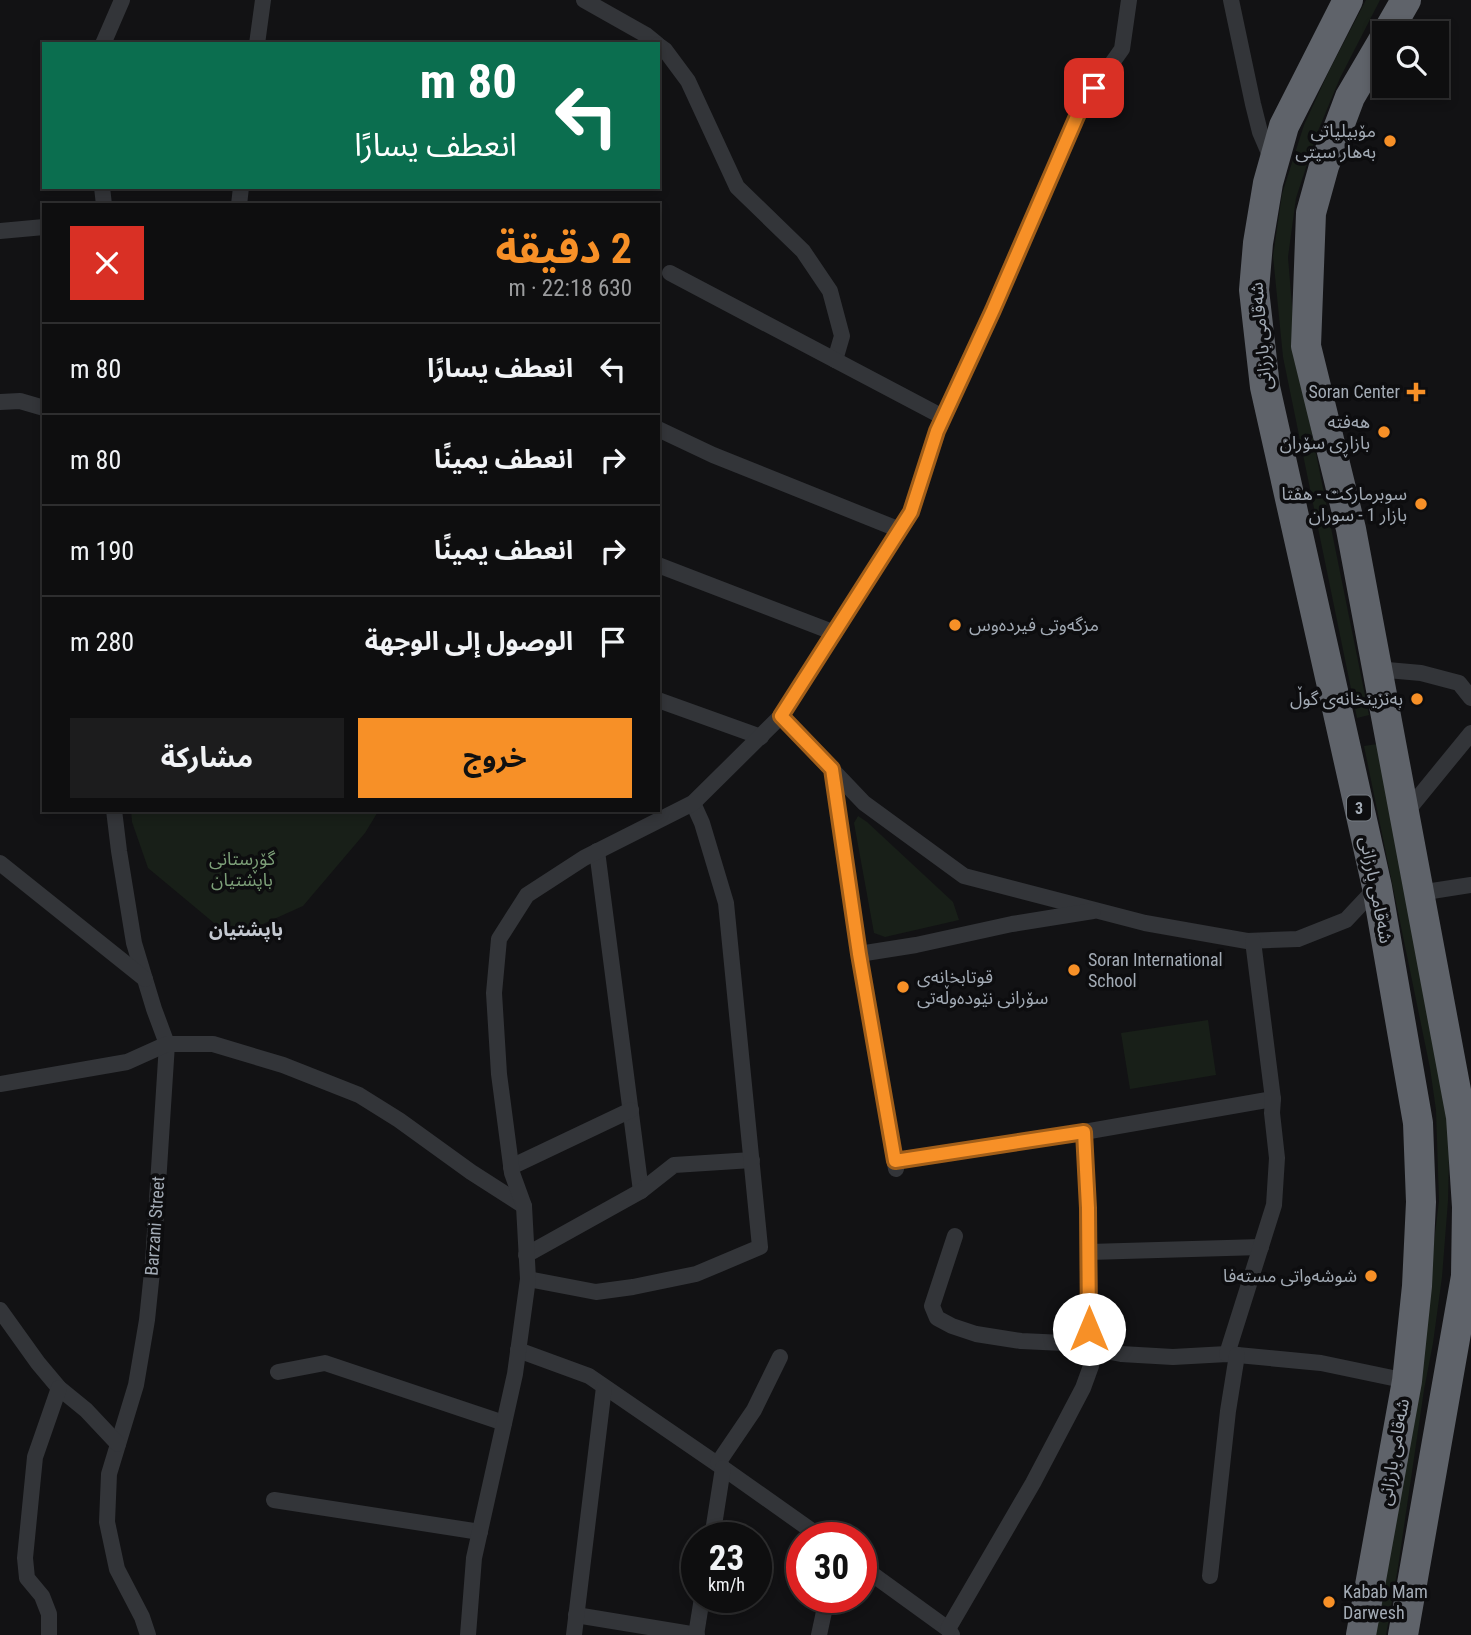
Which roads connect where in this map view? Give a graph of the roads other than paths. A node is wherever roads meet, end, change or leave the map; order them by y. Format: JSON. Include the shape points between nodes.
{"nodes":[{"id":1,"x":122,"y":0,"type":"edge"},
{"id":2,"x":263,"y":0,"type":"edge"},
{"id":3,"x":584,"y":0,"type":"edge"},
{"id":4,"x":1129,"y":0,"type":"edge"},
{"id":5,"x":1231,"y":0,"type":"edge"},
{"id":6,"x":1348,"y":0,"type":"edge"},
{"id":7,"x":1406,"y":0,"type":"edge"},
{"id":8,"x":1394,"y":21,"type":"edge"},
{"id":9,"x":104,"y":42,"type":"edge"},
{"id":10,"x":257,"y":42,"type":"edge"},
{"id":11,"x":655,"y":42,"type":"edge"},
{"id":12,"x":660,"y":46,"type":"edge"},
{"id":13,"x":1372,"y":59,"type":"edge"},
{"id":14,"x":1273,"y":163,"type":"junction"},
{"id":15,"x":42,"y":227,"type":"edge"},
{"id":16,"x":0,"y":231,"type":"edge"},
{"id":17,"x":670,"y":273,"type":"dead end"},
{"id":18,"x":835,"y":360,"type":"junction"},
{"id":19,"x":0,"y":402,"type":"edge"},
{"id":20,"x":42,"y":407,"type":"edge"},
{"id":21,"x":943,"y":417,"type":"junction"},
{"id":22,"x":660,"y":430,"type":"edge"},
{"id":23,"x":900,"y":530,"type":"junction"},
{"id":24,"x":660,"y":566,"type":"edge"},
{"id":25,"x":835,"y":633,"type":"junction"},
{"id":26,"x":1376,"y":669,"type":"junction"},
{"id":27,"x":1471,"y":698,"type":"edge"},
{"id":28,"x":660,"y":701,"type":"edge"},
{"id":29,"x":781,"y":716,"type":"junction"},
{"id":30,"x":1471,"y":733,"type":"edge"},
{"id":31,"x":1388,"y":734,"type":"junction"},
{"id":32,"x":761,"y":737,"type":"junction"},
{"id":33,"x":1346,"y":748,"type":"junction"},
{"id":34,"x":832,"y":769,"type":"junction"},
{"id":35,"x":693,"y":803,"type":"junction"},
{"id":36,"x":114,"y":812,"type":"edge"},
{"id":37,"x":1404,"y":815,"type":"junction"},
{"id":38,"x":597,"y":851,"type":"junction"},
{"id":39,"x":0,"y":863,"type":"edge"},
{"id":40,"x":1471,"y":885,"type":"edge"},
{"id":41,"x":1377,"y":887,"type":"junction"},
{"id":42,"x":1419,"y":893,"type":"junction"},
{"id":43,"x":1099,"y":910,"type":"junction"},
{"id":44,"x":1254,"y":940,"type":"junction"},
{"id":45,"x":859,"y":954,"type":"junction"},
{"id":46,"x":145,"y":979,"type":"junction"},
{"id":47,"x":167,"y":1044,"type":"junction"},
{"id":48,"x":0,"y":1084,"type":"edge"},
{"id":49,"x":1273,"y":1099,"type":"junction"},
{"id":50,"x":631,"y":1110,"type":"junction"},
{"id":51,"x":1084,"y":1132,"type":"junction"},
{"id":52,"x":752,"y":1160,"type":"junction"},
{"id":53,"x":511,"y":1167,"type":"junction"},
{"id":54,"x":641,"y":1191,"type":"junction"},
{"id":55,"x":524,"y":1206,"type":"junction"},
{"id":56,"x":1469,"y":1207,"type":"edge"},
{"id":57,"x":956,"y":1236,"type":"dead end"},
{"id":58,"x":1261,"y":1247,"type":"junction"},
{"id":59,"x":1089,"y":1252,"type":"junction"},
{"id":60,"x":526,"y":1255,"type":"junction"},
{"id":61,"x":528,"y":1279,"type":"junction"},
{"id":62,"x":0,"y":1310,"type":"edge"},
{"id":63,"x":1089,"y":1348,"type":"junction"},
{"id":64,"x":518,"y":1350,"type":"junction"},
{"id":65,"x":1232,"y":1355,"type":"junction"},
{"id":66,"x":780,"y":1357,"type":"dead end"},
{"id":67,"x":278,"y":1372,"type":"dead end"},
{"id":68,"x":1407,"y":1381,"type":"junction"},
{"id":69,"x":604,"y":1387,"type":"junction"},
{"id":70,"x":60,"y":1388,"type":"junction"},
{"id":71,"x":504,"y":1423,"type":"junction"},
{"id":72,"x":118,"y":1444,"type":"junction"},
{"id":73,"x":720,"y":1465,"type":"junction"},
{"id":74,"x":274,"y":1500,"type":"dead end"},
{"id":75,"x":714,"y":1522,"type":"edge"},
{"id":76,"x":800,"y":1522,"type":"edge"},
{"id":77,"x":480,"y":1532,"type":"junction"},
{"id":78,"x":1210,"y":1576,"type":"dead end"},
{"id":79,"x":877,"y":1578,"type":"edge"},
{"id":80,"x":700,"y":1613,"type":"edge"},
{"id":81,"x":824,"y":1613,"type":"edge"},
{"id":82,"x":576,"y":1615,"type":"junction"},
{"id":83,"x":950,"y":1632,"type":"edge"},
{"id":84,"x":49,"y":1635,"type":"edge"},
{"id":85,"x":148,"y":1635,"type":"edge"},
{"id":86,"x":468,"y":1635,"type":"edge"},
{"id":87,"x":574,"y":1635,"type":"edge"},
{"id":88,"x":697,"y":1635,"type":"edge"},
{"id":89,"x":819,"y":1635,"type":"edge"},
{"id":90,"x":1361,"y":1635,"type":"edge"},
{"id":91,"x":1403,"y":1635,"type":"edge"}],
"edges":[{"from":1,"to":9,"type":"street"},
{"from":2,"to":10,"type":"street"},
{"from":3,"to":11,"type":"street"},
{"from":4,"to":21,"type":"street","via":[[1122,49],[1081,107]]},
{"from":5,"to":14,"type":"street","via":[[1260,132]]},
{"from":6,"to":14,"type":"highway","name":"شەقامی بارزانی","number":"3","via":[[1284,125]]},
{"from":7,"to":8,"type":"highway"},
{"from":12,"to":18,"type":"street","via":[[688,81],[737,187],[803,251],[830,291],[842,336]]},
{"from":13,"to":26,"type":"highway","via":[[1350,97],[1311,213],[1306,346],[1350,529]]},
{"from":14,"to":33,"type":"highway","name":"شەقامی بارزانی","number":"3","via":[[1254,290],[1265,387]]},
{"from":15,"to":16,"type":"street"},
{"from":17,"to":18,"type":"street"},
{"from":18,"to":21,"type":"street"},
{"from":19,"to":20,"type":"street","via":[[20,401]]},
{"from":21,"to":23,"type":"street","via":[[911,512]]},
{"from":22,"to":23,"type":"street"},
{"from":23,"to":25,"type":"street"},
{"from":24,"to":25,"type":"street"},
{"from":25,"to":29,"type":"street"},
{"from":26,"to":27,"type":"street","via":[[1421,673],[1459,683]]},
{"from":26,"to":31,"type":"highway"},
{"from":28,"to":32,"type":"street"},
{"from":29,"to":32,"type":"street"},
{"from":29,"to":34,"type":"street"},
{"from":30,"to":37,"type":"street"},
{"from":31,"to":33,"type":"highway","via":[[1379,730],[1359,733]]},
{"from":31,"to":37,"type":"highway"},
{"from":32,"to":35,"type":"street"},
{"from":33,"to":41,"type":"highway","name":"شەقامی بارزانی","number":"3"},
{"from":34,"to":43,"type":"street","via":[[864,803],[964,876]]},
{"from":34,"to":45,"type":"street"},
{"from":35,"to":38,"type":"street"},
{"from":35,"to":52,"type":"street","via":[[726,903]]},
{"from":36,"to":46,"type":"street","name":"Barzani Street","via":[[134,943]]},
{"from":37,"to":42,"type":"highway"},
{"from":38,"to":50,"type":"street"},
{"from":38,"to":53,"type":"street","via":[[527,895],[499,939],[494,993]]},
{"from":39,"to":46,"type":"street"},
{"from":40,"to":42,"type":"street"},
{"from":41,"to":44,"type":"street","via":[[1346,920],[1298,939]]},
{"from":41,"to":68,"type":"highway","name":"شەقامی بارزانی","number":"3","via":[[1418,1123],[1421,1202]]},
{"from":42,"to":56,"type":"highway","via":[[1461,1117]]},
{"from":43,"to":44,"type":"street","via":[[1144,923]]},
{"from":43,"to":45,"type":"street"},
{"from":44,"to":49,"type":"street"},
{"from":45,"to":51,"type":"street","via":[[895,1165]]},
{"from":46,"to":47,"type":"street","name":"Barzani Street"},
{"from":47,"to":48,"type":"street","via":[[127,1062]]},
{"from":47,"to":55,"type":"street","via":[[213,1044],[359,1095]]},
{"from":47,"to":72,"type":"street","name":"Barzani Street","via":[[147,1320],[136,1385]]},
{"from":49,"to":51,"type":"street"},
{"from":49,"to":58,"type":"street","via":[[1274,1205]]},
{"from":50,"to":53,"type":"street"},
{"from":50,"to":54,"type":"street"},
{"from":51,"to":59,"type":"street"},
{"from":52,"to":54,"type":"street","via":[[674,1165]]},
{"from":52,"to":61,"type":"street","via":[[760,1247],[696,1274],[633,1287],[596,1292]]},
{"from":53,"to":55,"type":"street"},
{"from":54,"to":60,"type":"street"},
{"from":55,"to":60,"type":"street"},
{"from":56,"to":91,"type":"highway","via":[[1466,1276]]},
{"from":57,"to":63,"type":"street","via":[[932,1306],[937,1318],[976,1334]]},
{"from":58,"to":59,"type":"street"},
{"from":58,"to":65,"type":"street"},
{"from":59,"to":63,"type":"street"},
{"from":60,"to":61,"type":"street"},
{"from":61,"to":64,"type":"street"},
{"from":62,"to":70,"type":"street"},
{"from":63,"to":65,"type":"street","via":[[1173,1357]]},
{"from":63,"to":83,"type":"street","via":[[1091,1366],[1083,1388]]},
{"from":64,"to":69,"type":"street","via":[[589,1376]]},
{"from":64,"to":71,"type":"street"},
{"from":65,"to":68,"type":"street","via":[[1321,1363]]},
{"from":65,"to":78,"type":"street"},
{"from":66,"to":73,"type":"street"},
{"from":67,"to":71,"type":"street","via":[[325,1363]]},
{"from":68,"to":90,"type":"highway","name":"شەقامی بارزانی","number":"3"},
{"from":69,"to":73,"type":"street"},
{"from":69,"to":82,"type":"street"},
{"from":70,"to":72,"type":"street"},
{"from":70,"to":84,"type":"street","via":[[35,1457],[25,1558],[27,1578],[49,1614]]},
{"from":71,"to":77,"type":"street"},
{"from":72,"to":85,"type":"street","name":"Barzani Street","via":[[109,1474],[107,1522],[117,1569]]},
{"from":73,"to":75,"type":"street"},
{"from":73,"to":76,"type":"street"},
{"from":74,"to":77,"type":"street"},
{"from":77,"to":86,"type":"street"},
{"from":79,"to":83,"type":"street"},
{"from":80,"to":88,"type":"street"},
{"from":81,"to":89,"type":"street"},
{"from":82,"to":87,"type":"street"},
{"from":82,"to":88,"type":"street"}]}
